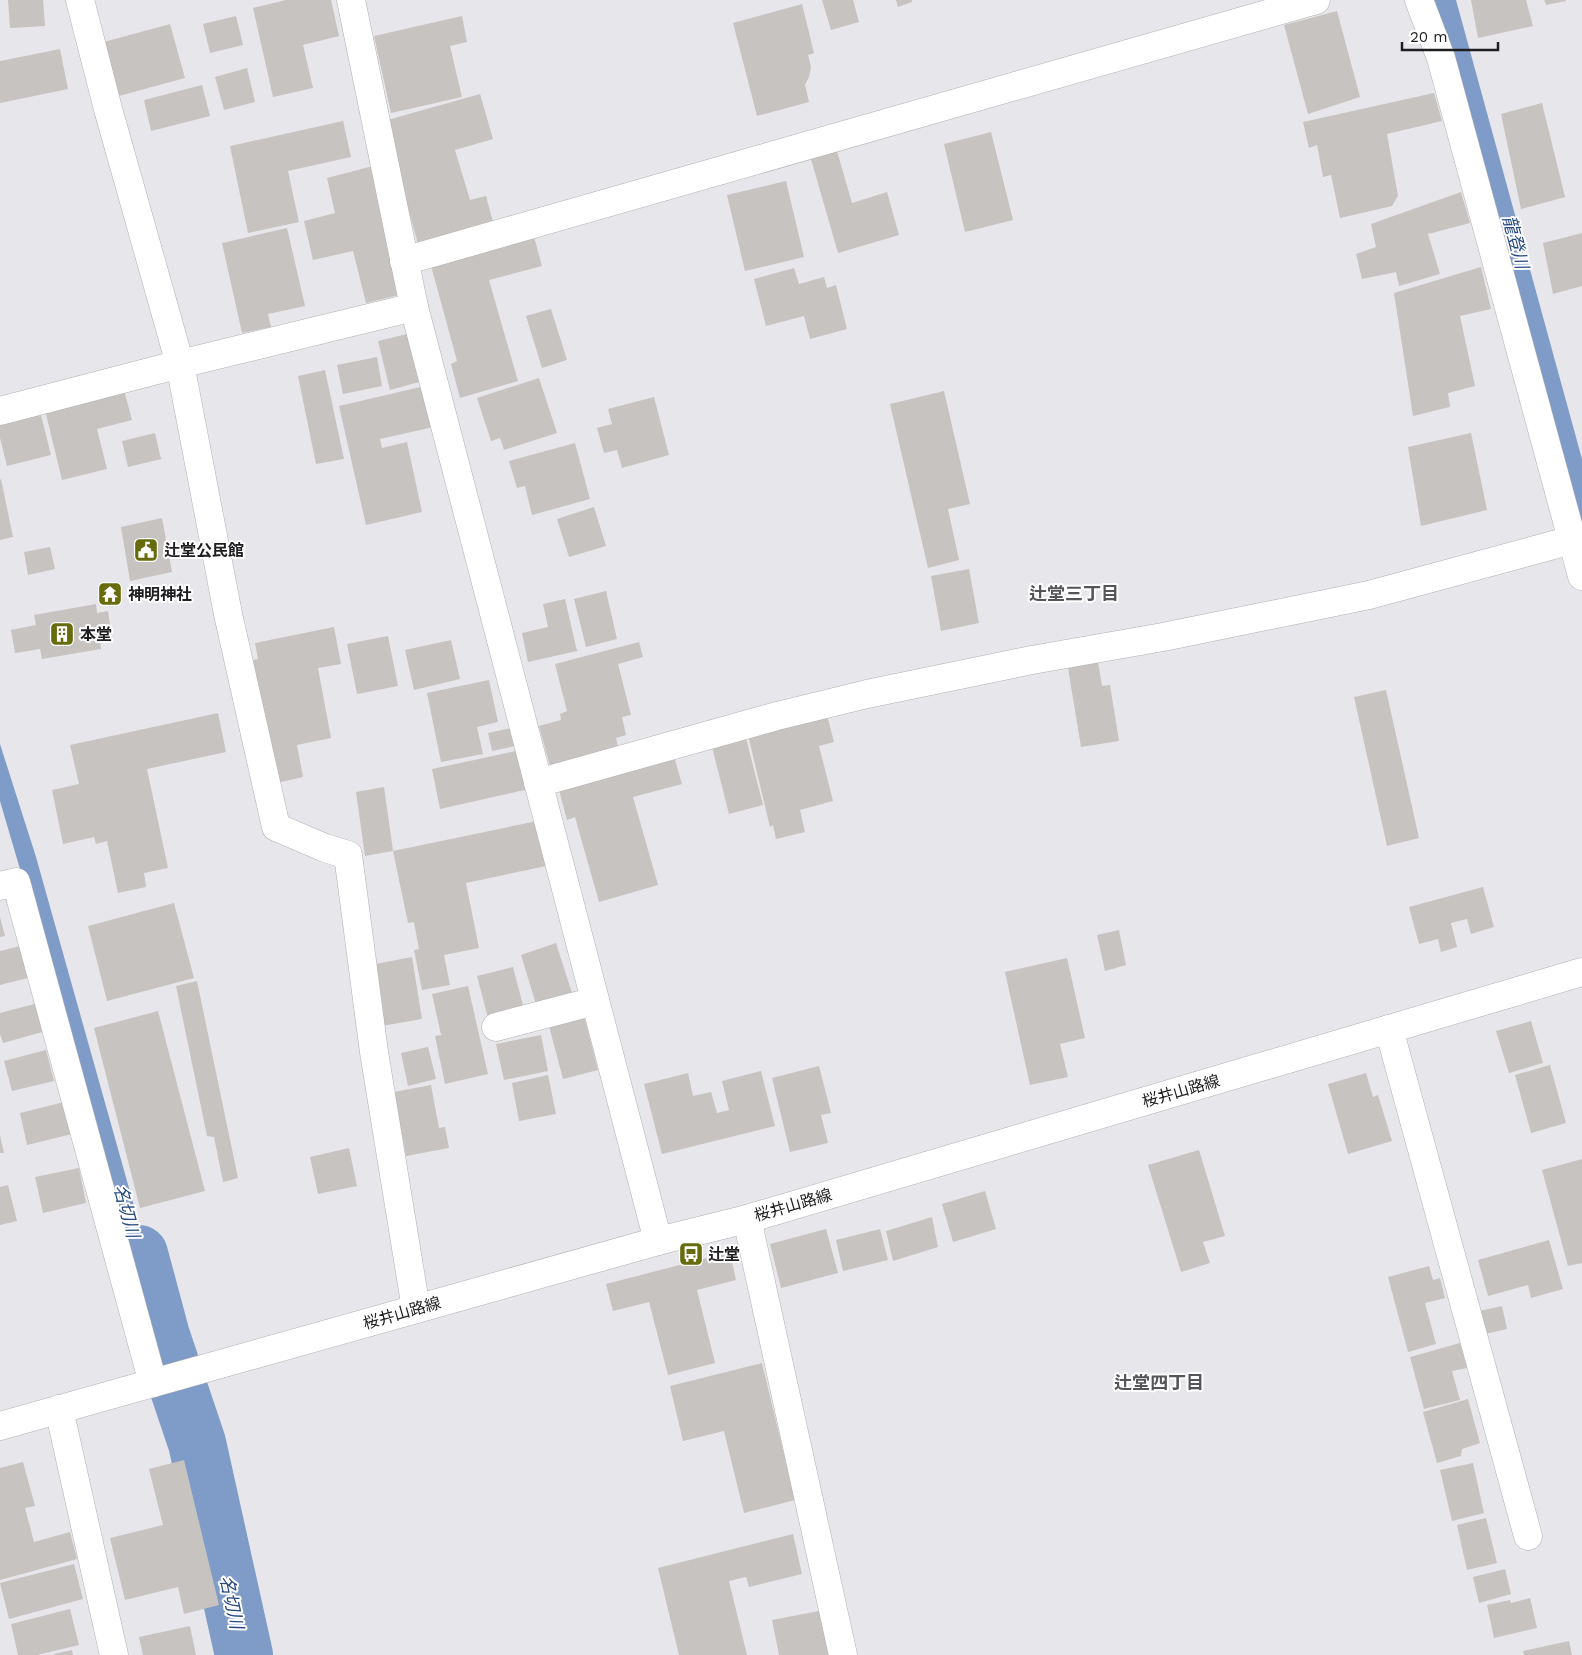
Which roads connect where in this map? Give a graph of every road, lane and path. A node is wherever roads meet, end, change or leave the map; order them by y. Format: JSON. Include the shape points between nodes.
{"nodes":[{"id":1,"x":80,"y":0,"type":"edge"},
{"id":2,"x":351,"y":0,"type":"edge"},
{"id":3,"x":1316,"y":0,"type":"edge"},
{"id":4,"x":1419,"y":0,"type":"edge"},
{"id":5,"x":404,"y":261,"type":"junction"},
{"id":6,"x":414,"y":307,"type":"junction"},
{"id":7,"x":180,"y":364,"type":"junction"},
{"id":8,"x":0,"y":411,"type":"edge"},
{"id":9,"x":1572,"y":540,"type":"junction"},
{"id":10,"x":1582,"y":576,"type":"edge"},
{"id":11,"x":538,"y":783,"type":"junction"},
{"id":12,"x":0,"y":886,"type":"edge"},
{"id":13,"x":1582,"y":972,"type":"edge"},
{"id":14,"x":595,"y":1001,"type":"junction"},
{"id":15,"x":496,"y":1027,"type":"dead end"},
{"id":16,"x":1389,"y":1029,"type":"junction"},
{"id":17,"x":747,"y":1219,"type":"junction"},
{"id":18,"x":658,"y":1241,"type":"junction"},
{"id":19,"x":416,"y":1309,"type":"junction"},
{"id":20,"x":153,"y":1383,"type":"junction"},
{"id":21,"x":59,"y":1410,"type":"junction"},
{"id":22,"x":0,"y":1426,"type":"edge"},
{"id":23,"x":1528,"y":1536,"type":"dead end"},
{"id":24,"x":114,"y":1655,"type":"edge"},
{"id":25,"x":844,"y":1655,"type":"edge"}],
"edges":[{"from":1,"to":7,"type":"street"},
{"from":2,"to":5,"type":"street"},
{"from":3,"to":5,"type":"street"},
{"from":4,"to":9,"type":"street","via":[[1441,58]]},
{"from":5,"to":6,"type":"street"},
{"from":6,"to":7,"type":"street"},
{"from":6,"to":11,"type":"street"},
{"from":7,"to":8,"type":"street"},
{"from":7,"to":19,"type":"street","via":[[228,614],[276,827],[348,855],[374,1052]]},
{"from":9,"to":10,"type":"street"},
{"from":9,"to":11,"type":"street","via":[[1369,595],[867,694]]},
{"from":11,"to":14,"type":"street"},
{"from":12,"to":20,"type":"street","via":[[16,882]]},
{"from":13,"to":16,"type":"street","name":"桜井山路線"},
{"from":14,"to":15,"type":"street"},
{"from":14,"to":18,"type":"street"},
{"from":16,"to":17,"type":"street","name":"桜井山路線"},
{"from":16,"to":23,"type":"street"},
{"from":17,"to":18,"type":"street","name":"桜井山路線"},
{"from":17,"to":25,"type":"street"},
{"from":18,"to":19,"type":"street","name":"桜井山路線"},
{"from":19,"to":20,"type":"street","name":"桜井山路線"},
{"from":20,"to":21,"type":"street","name":"桜井山路線"},
{"from":21,"to":22,"type":"street","name":"桜井山路線"},
{"from":21,"to":24,"type":"street"}]}
